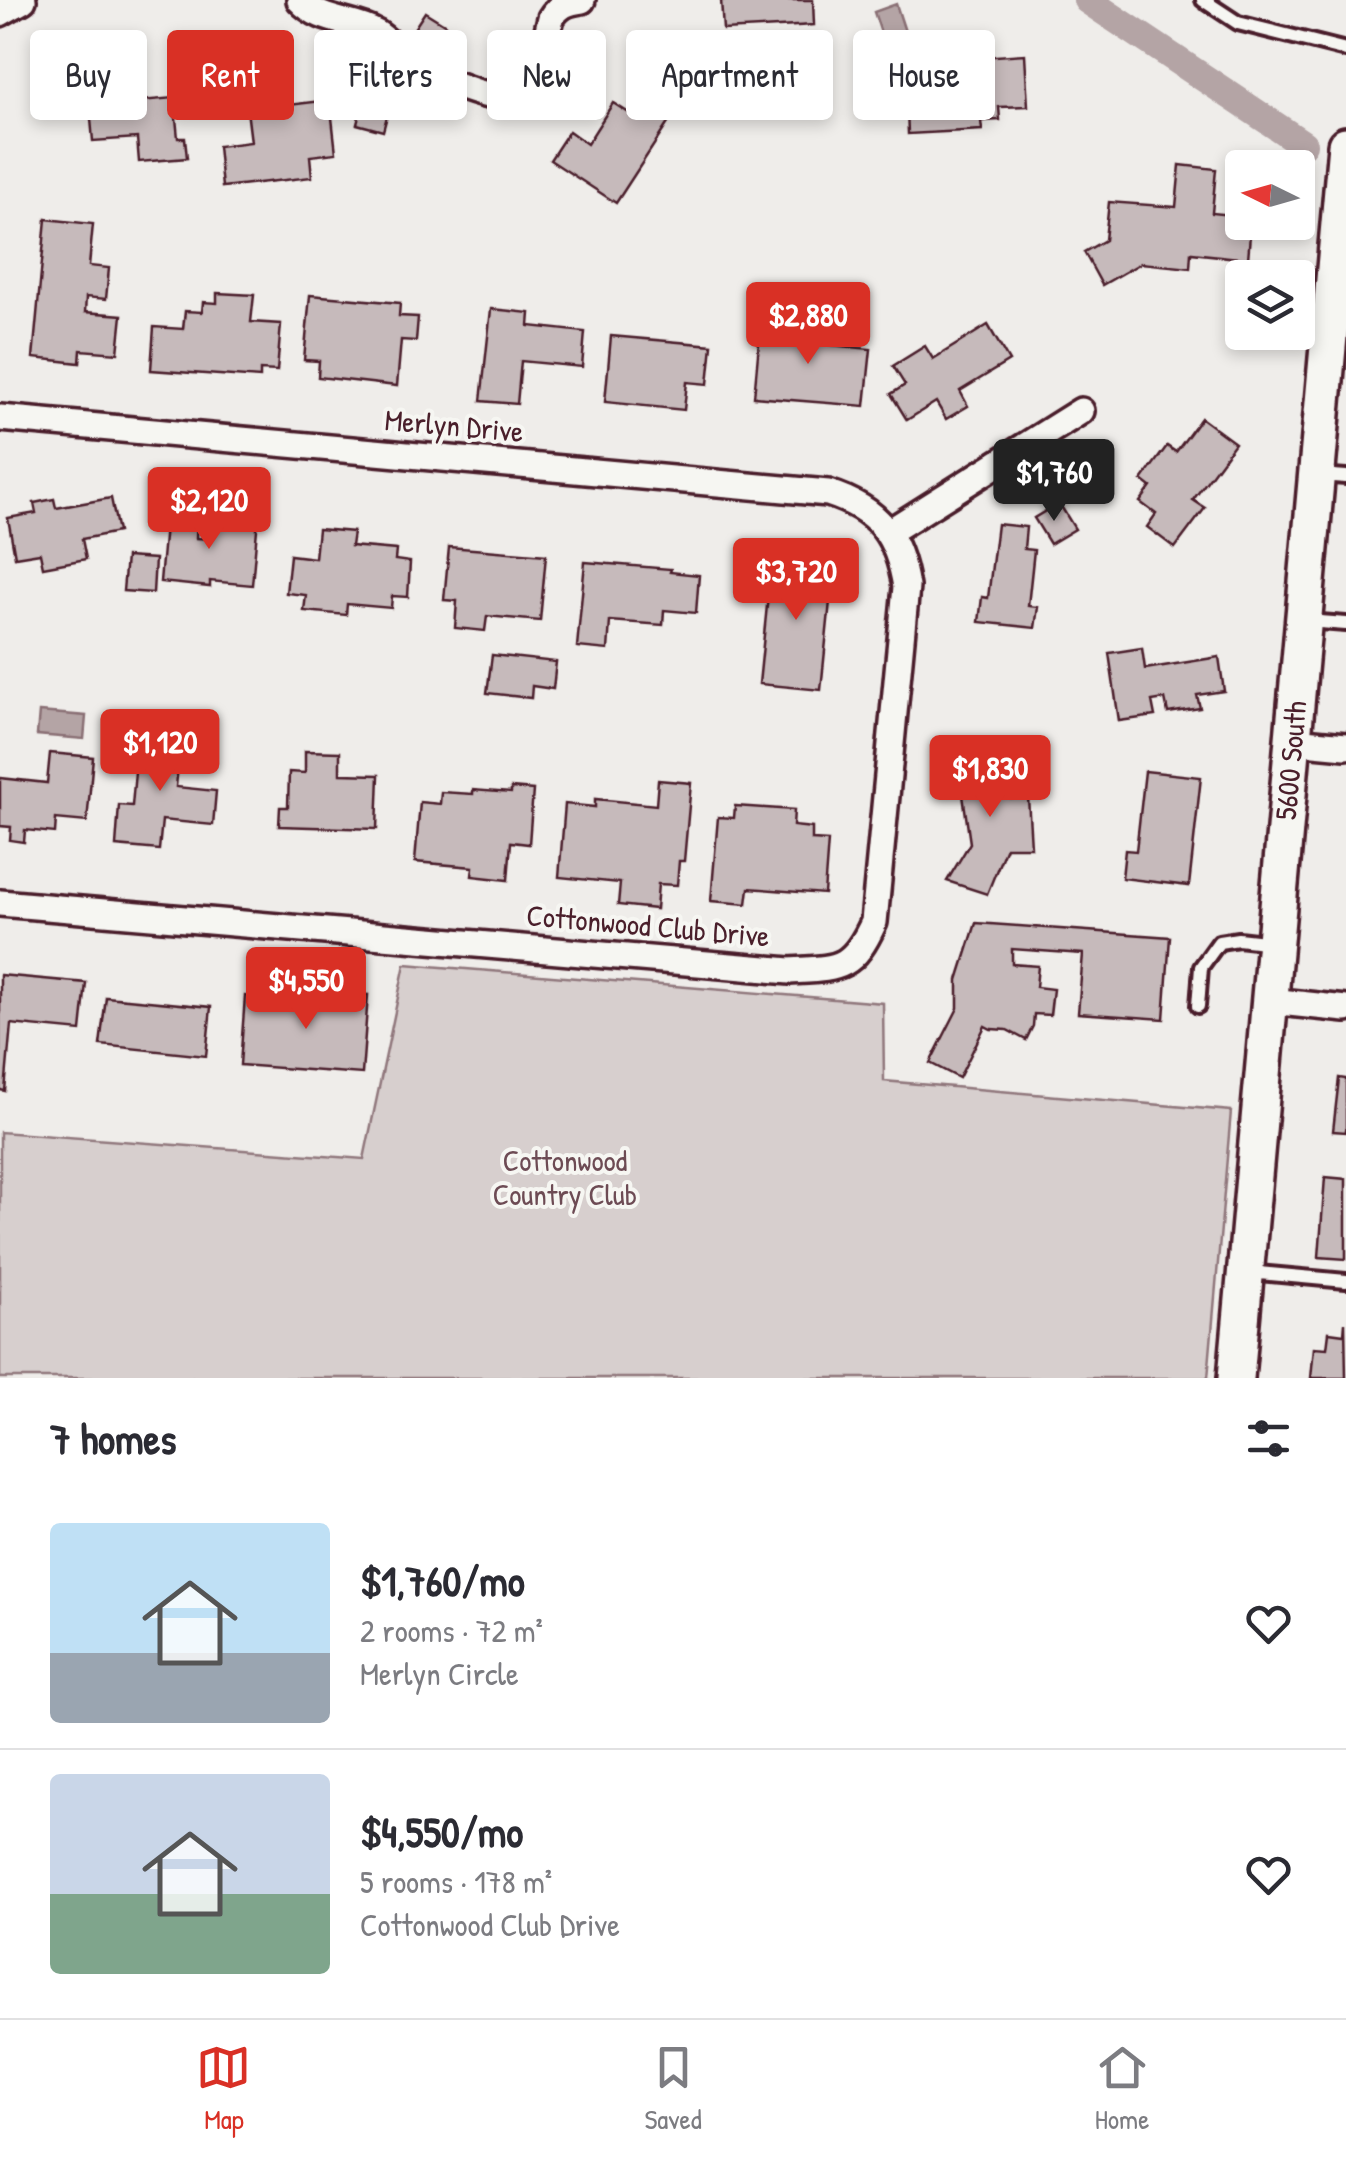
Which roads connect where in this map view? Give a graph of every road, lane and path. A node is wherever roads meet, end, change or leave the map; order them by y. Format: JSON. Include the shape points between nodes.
{"nodes":[{"id":1,"x":23,"y":0,"type":"edge"},
{"id":2,"x":300,"y":0,"type":"edge"},
{"id":3,"x":573,"y":0,"type":"edge"},
{"id":4,"x":1202,"y":0,"type":"edge"},
{"id":5,"x":0,"y":13,"type":"edge"},
{"id":6,"x":1346,"y":50,"type":"edge"},
{"id":7,"x":1346,"y":145,"type":"edge"},
{"id":8,"x":1080,"y":411,"type":"dead end"},
{"id":9,"x":0,"y":418,"type":"edge"},
{"id":10,"x":1332,"y":476,"type":"edge"},
{"id":11,"x":889,"y":532,"type":"junction"},
{"id":12,"x":1304,"y":620,"type":"junction"},
{"id":13,"x":1346,"y":624,"type":"edge"},
{"id":14,"x":1293,"y":741,"type":"junction"},
{"id":15,"x":1346,"y":746,"type":"edge"},
{"id":16,"x":0,"y":903,"type":"edge"},
{"id":17,"x":1275,"y":944,"type":"junction"},
{"id":18,"x":1270,"y":1001,"type":"junction"},
{"id":19,"x":1198,"y":1006,"type":"dead end"},
{"id":20,"x":1346,"y":1009,"type":"edge"},
{"id":21,"x":1246,"y":1272,"type":"junction"},
{"id":22,"x":1346,"y":1282,"type":"edge"},
{"id":23,"x":1236,"y":1378,"type":"edge"}],
"edges":[{"from":1,"to":5,"type":"street"},
{"from":2,"to":3,"type":"street","via":[[319,16],[381,36],[436,76],[504,98],[528,88],[551,18]]},
{"from":4,"to":6,"type":"lane","via":[[1238,23]]},
{"from":7,"to":10,"type":"main road","name":"5600 South","via":[[1329,402]]},
{"from":8,"to":11,"type":"street"},
{"from":9,"to":11,"type":"street","name":"Merlyn Drive","via":[[828,493],[850,500]]},
{"from":10,"to":12,"type":"main road","name":"5600 South"},
{"from":11,"to":16,"type":"street","name":"Cottonwood Club Drive","via":[[906,587],[874,922],[849,962],[790,971]]},
{"from":12,"to":13,"type":"lane"},
{"from":12,"to":14,"type":"main road","name":"5600 South"},
{"from":14,"to":15,"type":"street"},
{"from":14,"to":17,"type":"main road","name":"5600 South"},
{"from":17,"to":18,"type":"main road","name":"5600 South"},
{"from":17,"to":19,"type":"lane","via":[[1218,942],[1201,966]]},
{"from":18,"to":20,"type":"street"},
{"from":18,"to":21,"type":"main road","name":"5600 South"},
{"from":21,"to":22,"type":"lane"},
{"from":21,"to":23,"type":"main road","name":"5600 South"}]}
